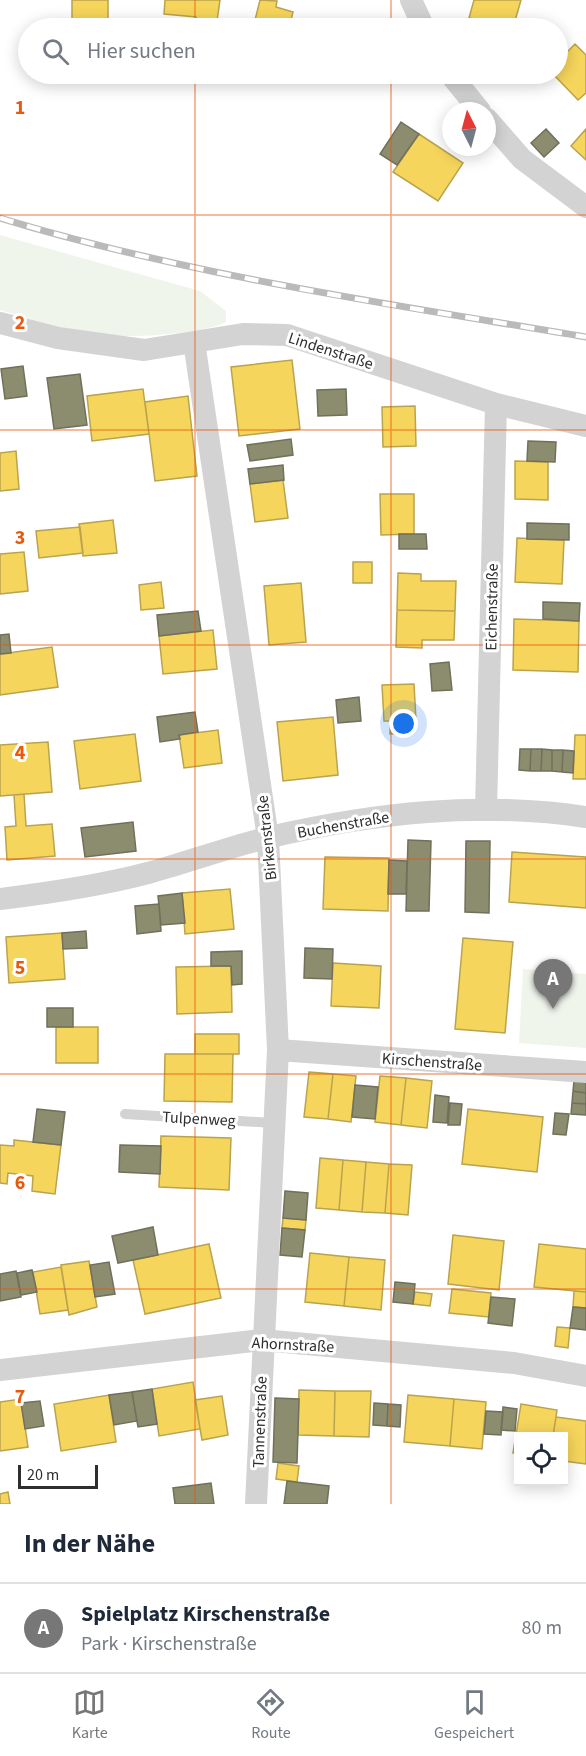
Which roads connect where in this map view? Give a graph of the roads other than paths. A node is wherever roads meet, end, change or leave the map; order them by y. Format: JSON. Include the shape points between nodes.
{"nodes":[{"id":1,"x":411,"y":0,"type":"edge"},
{"id":2,"x":419,"y":18,"type":"edge"},
{"id":3,"x":458,"y":84,"type":"edge"},
{"id":4,"x":473,"y":102,"type":"edge"},
{"id":5,"x":496,"y":129,"type":"edge"},
{"id":6,"x":586,"y":207,"type":"edge"},
{"id":7,"x":0,"y":323,"type":"edge"},
{"id":8,"x":194,"y":342,"type":"junction"},
{"id":9,"x":496,"y":404,"type":"junction"},
{"id":10,"x":586,"y":426,"type":"edge"},
{"id":11,"x":486,"y":810,"type":"junction"},
{"id":12,"x":586,"y":817,"type":"edge"},
{"id":13,"x":268,"y":838,"type":"junction"},
{"id":14,"x":0,"y":899,"type":"edge"},
{"id":15,"x":278,"y":1050,"type":"junction"},
{"id":16,"x":586,"y":1072,"type":"edge"},
{"id":17,"x":125,"y":1114,"type":"dead end"},
{"id":18,"x":273,"y":1123,"type":"junction"},
{"id":19,"x":262,"y":1340,"type":"junction"},
{"id":20,"x":0,"y":1370,"type":"edge"},
{"id":21,"x":586,"y":1376,"type":"edge"},
{"id":22,"x":256,"y":1504,"type":"edge"}],
"edges":[{"from":1,"to":2,"type":"street"},
{"from":3,"to":4,"type":"street"},
{"from":5,"to":6,"type":"street","via":[[522,159]]},
{"from":7,"to":8,"type":"street","name":"Lindenstraße","via":[[58,338],[144,350]]},
{"from":8,"to":9,"type":"street","name":"Lindenstraße","via":[[243,333],[287,335]]},
{"from":8,"to":13,"type":"street","name":"Birkenstraße"},
{"from":9,"to":10,"type":"street","name":"Lindenstraße"},
{"from":9,"to":11,"type":"street","name":"Eichenstraße"},
{"from":11,"to":12,"type":"street","name":"Buchenstraße"},
{"from":11,"to":13,"type":"street","name":"Buchenstraße","via":[[390,815]]},
{"from":13,"to":14,"type":"street","name":"Buchenstraße","via":[[146,873]]},
{"from":13,"to":15,"type":"street","name":"Birkenstraße"},
{"from":15,"to":16,"type":"street","name":"Kirschenstraße"},
{"from":15,"to":18,"type":"street","name":"Birkenstraße"},
{"from":17,"to":18,"type":"lane","name":"Tulpenweg"},
{"from":18,"to":19,"type":"street","name":"Birkenstraße"},
{"from":19,"to":20,"type":"street","name":"Ahornstraße"},
{"from":19,"to":21,"type":"street","name":"Ahornstraße","via":[[514,1363]]},
{"from":19,"to":22,"type":"street","name":"Tannenstraße"}]}
